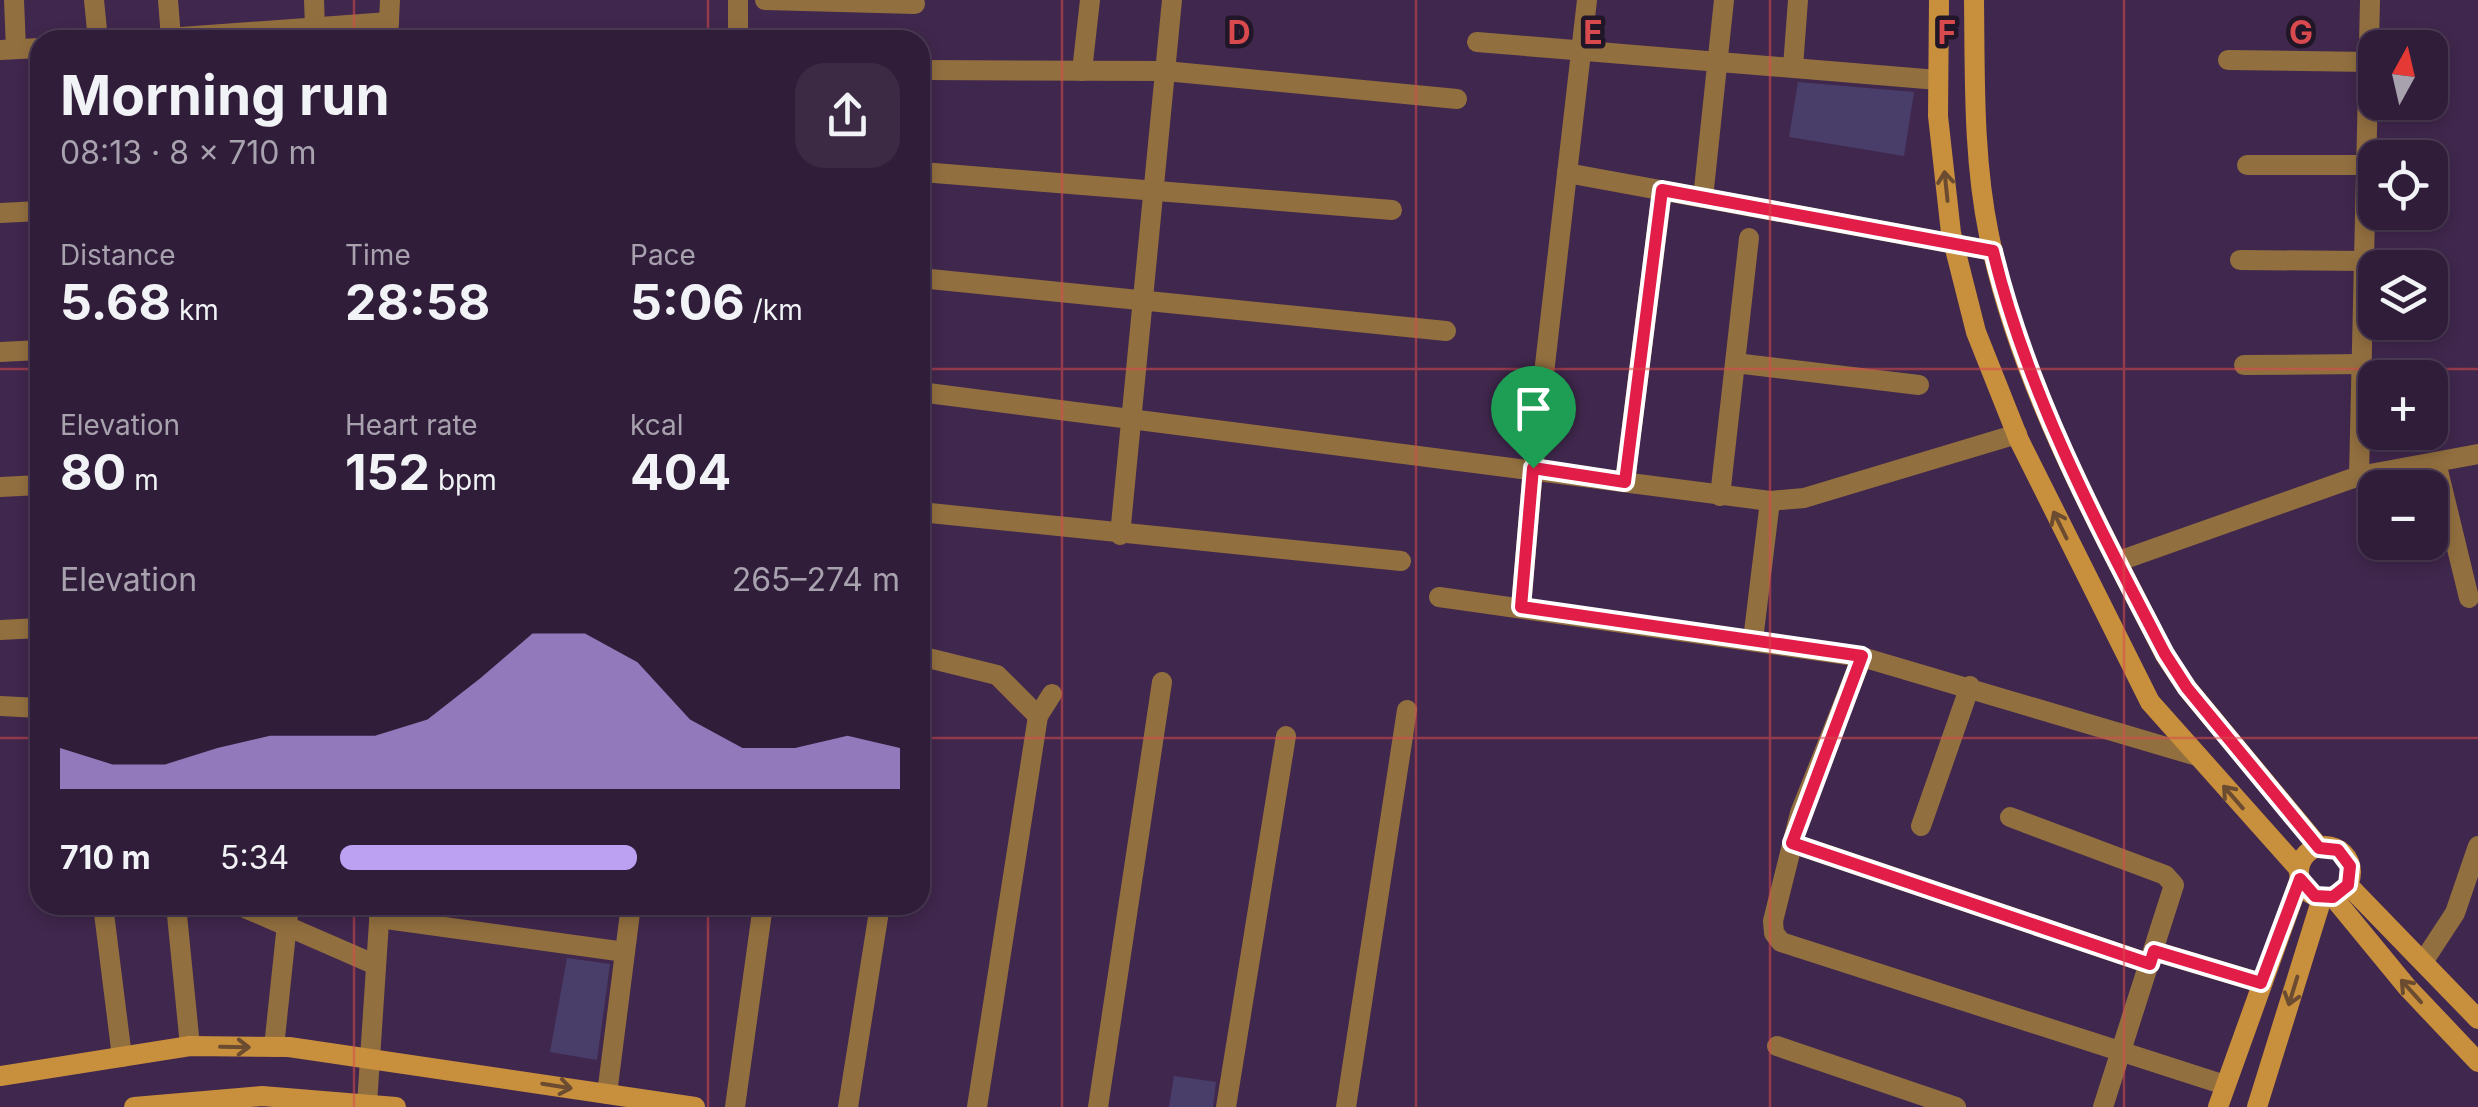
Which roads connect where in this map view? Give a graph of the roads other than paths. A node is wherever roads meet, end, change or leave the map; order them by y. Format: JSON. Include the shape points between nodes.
{"nodes":[{"id":1,"x":14,"y":0,"type":"edge"},
{"id":2,"x":94,"y":0,"type":"edge"},
{"id":3,"x":168,"y":0,"type":"edge"},
{"id":4,"x":314,"y":0,"type":"edge"},
{"id":5,"x":390,"y":0,"type":"edge"},
{"id":6,"x":738,"y":0,"type":"edge"},
{"id":7,"x":765,"y":0,"type":"edge"},
{"id":8,"x":1090,"y":0,"type":"edge"},
{"id":9,"x":1172,"y":0,"type":"edge"},
{"id":10,"x":1588,"y":0,"type":"edge"},
{"id":11,"x":1724,"y":0,"type":"edge"},
{"id":12,"x":1798,"y":0,"type":"edge"},
{"id":13,"x":1939,"y":0,"type":"edge"},
{"id":14,"x":1974,"y":0,"type":"edge"},
{"id":15,"x":2370,"y":0,"type":"edge"},
{"id":16,"x":915,"y":4,"type":"dead end"},
{"id":17,"x":315,"y":27,"type":"junction"},
{"id":18,"x":97,"y":30,"type":"edge"},
{"id":19,"x":170,"y":30,"type":"edge"},
{"id":20,"x":300,"y":30,"type":"edge"},
{"id":21,"x":370,"y":30,"type":"edge"},
{"id":22,"x":388,"y":30,"type":"edge"},
{"id":23,"x":738,"y":30,"type":"edge"},
{"id":24,"x":2370,"y":30,"type":"edge"},
{"id":25,"x":1477,"y":42,"type":"dead end"},
{"id":26,"x":1582,"y":48,"type":"junction"},
{"id":27,"x":8,"y":50,"type":"edge"},
{"id":28,"x":1719,"y":60,"type":"junction"},
{"id":29,"x":2228,"y":60,"type":"dead end"},
{"id":30,"x":2358,"y":62,"type":"edge"},
{"id":31,"x":1792,"y":67,"type":"junction"},
{"id":32,"x":930,"y":70,"type":"edge"},
{"id":33,"x":1082,"y":71,"type":"junction"},
{"id":34,"x":1165,"y":71,"type":"junction"},
{"id":35,"x":1938,"y":80,"type":"junction"},
{"id":36,"x":1457,"y":98,"type":"dead end"},
{"id":37,"x":2247,"y":164,"type":"dead end"},
{"id":38,"x":2358,"y":165,"type":"edge"},
{"id":39,"x":930,"y":173,"type":"edge"},
{"id":40,"x":1567,"y":173,"type":"junction"},
{"id":41,"x":1662,"y":190,"type":"junction"},
{"id":42,"x":1152,"y":193,"type":"junction"},
{"id":43,"x":1703,"y":198,"type":"junction"},
{"id":44,"x":1392,"y":210,"type":"dead end"},
{"id":45,"x":30,"y":212,"type":"edge"},
{"id":46,"x":0,"y":214,"type":"edge"},
{"id":47,"x":1749,"y":238,"type":"dead end"},
{"id":48,"x":1954,"y":244,"type":"junction"},
{"id":49,"x":1993,"y":251,"type":"junction"},
{"id":50,"x":2240,"y":260,"type":"dead end"},
{"id":51,"x":2358,"y":261,"type":"edge"},
{"id":52,"x":930,"y":279,"type":"edge"},
{"id":53,"x":1142,"y":302,"type":"junction"},
{"id":54,"x":1446,"y":331,"type":"dead end"},
{"id":55,"x":30,"y":350,"type":"edge"},
{"id":56,"x":0,"y":352,"type":"edge"},
{"id":57,"x":1735,"y":363,"type":"junction"},
{"id":58,"x":2358,"y":364,"type":"edge"},
{"id":59,"x":2244,"y":365,"type":"dead end"},
{"id":60,"x":1920,"y":385,"type":"dead end"},
{"id":61,"x":930,"y":393,"type":"edge"},
{"id":62,"x":1130,"y":416,"type":"junction"},
{"id":63,"x":2017,"y":434,"type":"junction"},
{"id":64,"x":2478,"y":454,"type":"edge"},
{"id":65,"x":2436,"y":462,"type":"junction"},
{"id":66,"x":1533,"y":468,"type":"junction"},
{"id":67,"x":2393,"y":470,"type":"edge"},
{"id":68,"x":2358,"y":477,"type":"edge"},
{"id":69,"x":1625,"y":482,"type":"junction"},
{"id":70,"x":30,"y":485,"type":"edge"},
{"id":71,"x":0,"y":487,"type":"edge"},
{"id":72,"x":1720,"y":496,"type":"junction"},
{"id":73,"x":1770,"y":501,"type":"junction"},
{"id":74,"x":930,"y":513,"type":"edge"},
{"id":75,"x":1120,"y":535,"type":"junction"},
{"id":76,"x":1401,"y":561,"type":"dead end"},
{"id":77,"x":2119,"y":561,"type":"junction"},
{"id":78,"x":1439,"y":597,"type":"dead end"},
{"id":79,"x":2470,"y":598,"type":"dead end"},
{"id":80,"x":1521,"y":607,"type":"junction"},
{"id":81,"x":30,"y":628,"type":"edge"},
{"id":82,"x":0,"y":630,"type":"edge"},
{"id":83,"x":1754,"y":640,"type":"junction"},
{"id":84,"x":1862,"y":656,"type":"junction"},
{"id":85,"x":930,"y":658,"type":"edge"},
{"id":86,"x":1162,"y":682,"type":"dead end"},
{"id":87,"x":1970,"y":686,"type":"junction"},
{"id":88,"x":1052,"y":694,"type":"dead end"},
{"id":89,"x":0,"y":706,"type":"edge"},
{"id":90,"x":30,"y":708,"type":"edge"},
{"id":91,"x":1407,"y":710,"type":"dead end"},
{"id":92,"x":1038,"y":716,"type":"junction"},
{"id":93,"x":1286,"y":736,"type":"dead end"},
{"id":94,"x":2197,"y":756,"type":"junction"},
{"id":95,"x":2010,"y":817,"type":"dead end"},
{"id":96,"x":1921,"y":826,"type":"dead end"},
{"id":97,"x":1792,"y":843,"type":"junction"},
{"id":98,"x":2478,"y":846,"type":"edge"},
{"id":99,"x":2319,"y":848,"type":"junction"},
{"id":100,"x":2300,"y":874,"type":"junction"},
{"id":101,"x":2334,"y":893,"type":"junction"},
{"id":102,"x":105,"y":915,"type":"edge"},
{"id":103,"x":177,"y":915,"type":"edge"},
{"id":104,"x":259,"y":915,"type":"edge"},
{"id":105,"x":288,"y":915,"type":"edge"},
{"id":106,"x":379,"y":915,"type":"edge"},
{"id":107,"x":397,"y":915,"type":"edge"},
{"id":108,"x":630,"y":915,"type":"edge"},
{"id":109,"x":762,"y":915,"type":"edge"},
{"id":110,"x":878,"y":915,"type":"edge"},
{"id":111,"x":286,"y":928,"type":"junction"},
{"id":112,"x":625,"y":952,"type":"junction"},
{"id":113,"x":2152,"y":957,"type":"junction"},
{"id":114,"x":2423,"y":962,"type":"junction"},
{"id":115,"x":376,"y":965,"type":"junction"},
{"id":116,"x":2261,"y":983,"type":"junction"},
{"id":117,"x":2477,"y":1016,"type":"edge"},
{"id":118,"x":190,"y":1046,"type":"junction"},
{"id":119,"x":1777,"y":1046,"type":"dead end"},
{"id":120,"x":274,"y":1048,"type":"junction"},
{"id":121,"x":2120,"y":1053,"type":"junction"},
{"id":122,"x":122,"y":1057,"type":"junction"},
{"id":123,"x":370,"y":1058,"type":"junction"},
{"id":124,"x":2478,"y":1062,"type":"edge"},
{"id":125,"x":0,"y":1076,"type":"edge"},
{"id":126,"x":607,"y":1094,"type":"junction"},
{"id":127,"x":2221,"y":1096,"type":"edge"},
{"id":128,"x":262,"y":1102,"type":"edge"},
{"id":129,"x":381,"y":1106,"type":"edge"},
{"id":130,"x":137,"y":1107,"type":"edge"},
{"id":131,"x":695,"y":1107,"type":"edge"},
{"id":132,"x":735,"y":1107,"type":"edge"},
{"id":133,"x":848,"y":1107,"type":"edge"},
{"id":134,"x":977,"y":1107,"type":"edge"},
{"id":135,"x":1098,"y":1107,"type":"edge"},
{"id":136,"x":1226,"y":1107,"type":"edge"},
{"id":137,"x":1346,"y":1107,"type":"edge"},
{"id":138,"x":1956,"y":1107,"type":"edge"},
{"id":139,"x":2102,"y":1107,"type":"edge"},
{"id":140,"x":2256,"y":1107,"type":"edge"}],
"edges":[{"from":1,"to":27,"type":"street"},
{"from":2,"to":18,"type":"street"},
{"from":3,"to":19,"type":"street"},
{"from":4,"to":17,"type":"street"},
{"from":5,"to":22,"type":"street"},
{"from":6,"to":23,"type":"street"},
{"from":7,"to":16,"type":"street"},
{"from":8,"to":33,"type":"street"},
{"from":9,"to":34,"type":"street"},
{"from":10,"to":26,"type":"street"},
{"from":11,"to":28,"type":"street"},
{"from":12,"to":31,"type":"street"},
{"from":13,"to":35,"type":"street"},
{"from":14,"to":49,"type":"street","via":[[1974,120]]},
{"from":15,"to":24,"type":"street"},
{"from":17,"to":20,"type":"street"},
{"from":17,"to":21,"type":"street"},
{"from":25,"to":26,"type":"street"},
{"from":26,"to":28,"type":"street"},
{"from":26,"to":40,"type":"street"},
{"from":28,"to":31,"type":"street"},
{"from":28,"to":43,"type":"street"},
{"from":29,"to":30,"type":"street"},
{"from":31,"to":35,"type":"street"},
{"from":32,"to":33,"type":"street"},
{"from":33,"to":34,"type":"street"},
{"from":34,"to":36,"type":"street"},
{"from":34,"to":42,"type":"street"},
{"from":48,"to":35,"type":"street","one_way":true},
{"from":37,"to":38,"type":"street"},
{"from":39,"to":42,"type":"street"},
{"from":40,"to":41,"type":"street"},
{"from":40,"to":66,"type":"street"},
{"from":41,"to":43,"type":"street"},
{"from":41,"to":69,"type":"street"},
{"from":42,"to":44,"type":"street"},
{"from":42,"to":53,"type":"street"},
{"from":43,"to":48,"type":"street"},
{"from":45,"to":46,"type":"street"},
{"from":47,"to":57,"type":"street"},
{"from":48,"to":49,"type":"street"},
{"from":48,"to":63,"type":"street","via":[[1976,332]]},
{"from":49,"to":77,"type":"street","via":[[2052,424]]},
{"from":50,"to":51,"type":"street"},
{"from":52,"to":53,"type":"street"},
{"from":53,"to":54,"type":"street"},
{"from":53,"to":62,"type":"street"},
{"from":55,"to":56,"type":"street"},
{"from":57,"to":60,"type":"street"},
{"from":57,"to":72,"type":"street"},
{"from":58,"to":59,"type":"street"},
{"from":61,"to":62,"type":"street"},
{"from":62,"to":66,"type":"street"},
{"from":62,"to":75,"type":"street"},
{"from":63,"to":73,"type":"street","via":[[1804,498]]},
{"from":94,"to":63,"type":"street","one_way":true,"via":[[2150,702],[2124,657]]},
{"from":64,"to":65,"type":"street"},
{"from":65,"to":67,"type":"street"},
{"from":65,"to":79,"type":"street"},
{"from":66,"to":69,"type":"street"},
{"from":66,"to":80,"type":"street"},
{"from":68,"to":77,"type":"street"},
{"from":69,"to":72,"type":"street"},
{"from":70,"to":71,"type":"street"},
{"from":72,"to":73,"type":"street"},
{"from":73,"to":83,"type":"street"},
{"from":74,"to":75,"type":"street"},
{"from":75,"to":76,"type":"street"},
{"from":77,"to":99,"type":"street","via":[[2187,688]]},
{"from":78,"to":80,"type":"street"},
{"from":80,"to":83,"type":"street"},
{"from":81,"to":82,"type":"street"},
{"from":83,"to":84,"type":"street"},
{"from":84,"to":87,"type":"street"},
{"from":84,"to":97,"type":"street"},
{"from":85,"to":92,"type":"street","via":[[997,675]]},
{"from":86,"to":135,"type":"street"},
{"from":87,"to":94,"type":"street"},
{"from":87,"to":96,"type":"street"},
{"from":88,"to":92,"type":"street"},
{"from":89,"to":90,"type":"street"},
{"from":91,"to":137,"type":"street"},
{"from":92,"to":134,"type":"street"},
{"from":93,"to":136,"type":"street"},
{"from":100,"to":94,"type":"street","one_way":true},
{"from":95,"to":113,"type":"street","via":[[2172,880]]},
{"from":97,"to":113,"type":"street"},
{"from":97,"to":121,"type":"street","via":[[1774,920],[1781,942]]},
{"from":98,"to":114,"type":"street","via":[[2455,913]]},
{"from":99,"to":100,"type":"street"},
{"from":99,"to":101,"type":"street","via":[[2346,856],[2350,866]]},
{"from":100,"to":101,"type":"street","via":[[2308,892]]},
{"from":100,"to":116,"type":"street"},
{"from":101,"to":114,"type":"street"},
{"from":124,"to":101,"type":"street","one_way":true,"via":[[2407,987]]},
{"from":101,"to":140,"type":"street","one_way":true},
{"from":102,"to":122,"type":"street"},
{"from":103,"to":118,"type":"street"},
{"from":104,"to":111,"type":"street"},
{"from":105,"to":111,"type":"street"},
{"from":106,"to":115,"type":"street"},
{"from":107,"to":112,"type":"street"},
{"from":108,"to":112,"type":"street"},
{"from":109,"to":132,"type":"street"},
{"from":110,"to":133,"type":"street"},
{"from":111,"to":115,"type":"street"},
{"from":111,"to":120,"type":"street"},
{"from":112,"to":126,"type":"street"},
{"from":113,"to":116,"type":"street"},
{"from":113,"to":121,"type":"street"},
{"from":114,"to":117,"type":"street"},
{"from":115,"to":123,"type":"street"},
{"from":116,"to":127,"type":"street"},
{"from":118,"to":120,"type":"street","one_way":true},
{"from":118,"to":122,"type":"street"},
{"from":119,"to":138,"type":"street"},
{"from":120,"to":123,"type":"street"},
{"from":121,"to":127,"type":"street"},
{"from":121,"to":139,"type":"street"},
{"from":122,"to":125,"type":"street"},
{"from":123,"to":126,"type":"street","one_way":true},
{"from":123,"to":129,"type":"street"},
{"from":126,"to":131,"type":"street"},
{"from":127,"to":140,"type":"street"},
{"from":128,"to":129,"type":"street"},
{"from":128,"to":130,"type":"street"}]}
